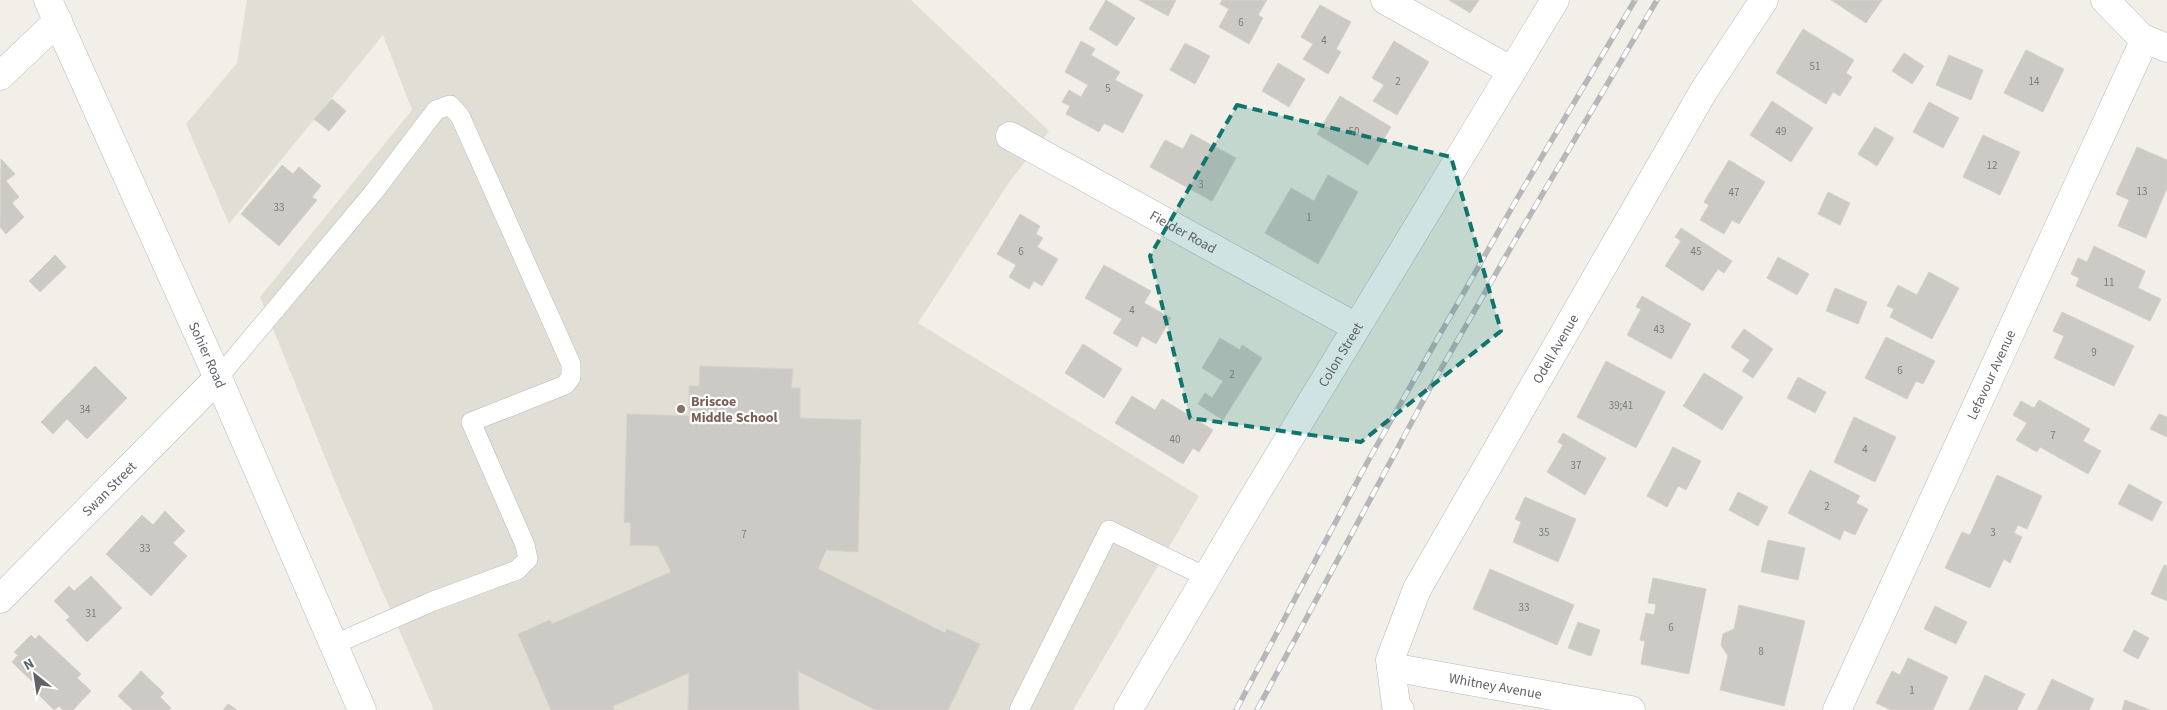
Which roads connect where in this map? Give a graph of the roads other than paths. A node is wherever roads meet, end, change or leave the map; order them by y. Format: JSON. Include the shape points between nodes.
{"nodes":[{"id":1,"x":1385,"y":0,"type":"edge"},
{"id":2,"x":1554,"y":0,"type":"edge"},
{"id":3,"x":1764,"y":0,"type":"edge"},
{"id":4,"x":2105,"y":0,"type":"edge"},
{"id":5,"x":53,"y":11,"type":"edge"},
{"id":6,"x":2156,"y":44,"type":"edge"},
{"id":7,"x":1512,"y":71,"type":"junction"},
{"id":8,"x":0,"y":76,"type":"edge"},
{"id":9,"x":1010,"y":136,"type":"dead end"},
{"id":10,"x":1356,"y":327,"type":"junction"},
{"id":11,"x":218,"y":378,"type":"junction"},
{"id":12,"x":1206,"y":577,"type":"junction"},
{"id":13,"x":0,"y":599,"type":"edge"},
{"id":14,"x":333,"y":645,"type":"junction"},
{"id":15,"x":1391,"y":667,"type":"junction"},
{"id":16,"x":362,"y":710,"type":"edge"},
{"id":17,"x":1020,"y":710,"type":"edge"},
{"id":18,"x":1128,"y":710,"type":"edge"},
{"id":19,"x":1400,"y":710,"type":"edge"},
{"id":20,"x":1630,"y":710,"type":"edge"},
{"id":21,"x":1837,"y":710,"type":"edge"}],
"edges":[{"from":1,"to":7,"type":"street"},
{"from":2,"to":7,"type":"street","name":"Colon Street"},
{"from":3,"to":15,"type":"street","name":"Odell Avenue","via":[[1703,92],[1416,589],[1390,660]]},
{"from":4,"to":6,"type":"street"},
{"from":5,"to":8,"type":"street"},
{"from":5,"to":11,"type":"street","name":"Sohier Road"},
{"from":6,"to":21,"type":"street","name":"Lefavour Avenue"},
{"from":7,"to":10,"type":"street","name":"Colon Street"},
{"from":9,"to":10,"type":"street","name":"Fielder Road"},
{"from":10,"to":12,"type":"street","name":"Colon Street"},
{"from":11,"to":13,"type":"street","name":"Swan Street"},
{"from":11,"to":14,"type":"street","name":"Sohier Road"},
{"from":11,"to":14,"type":"lane","via":[[373,193],[436,110],[450,105],[460,116],[571,364],[571,377],[565,385],[471,422],[525,545],[528,559],[517,570],[431,602]]},
{"from":12,"to":17,"type":"lane","via":[[1109,530]]},
{"from":12,"to":18,"type":"street","name":"Colon Street"},
{"from":14,"to":16,"type":"street","name":"Sohier Road"},
{"from":15,"to":19,"type":"street","name":"Odell Avenue","via":[[1396,705]]},
{"from":15,"to":20,"type":"street","name":"Whitney Avenue"}]}
